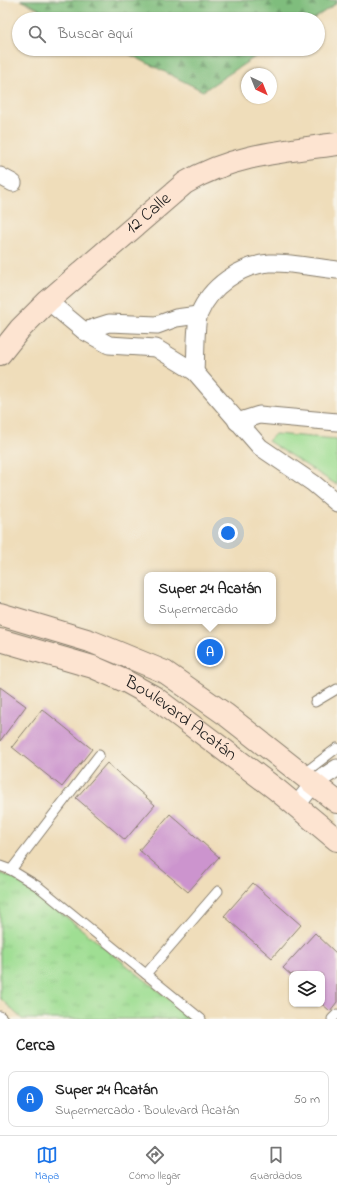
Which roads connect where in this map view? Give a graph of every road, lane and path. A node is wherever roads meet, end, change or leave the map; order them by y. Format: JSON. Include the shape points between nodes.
{"nodes":[{"id":1,"x":337,"y":144,"type":"edge"},
{"id":2,"x":337,"y":270,"type":"edge"},
{"id":3,"x":48,"y":301,"type":"junction"},
{"id":4,"x":198,"y":315,"type":"junction"},
{"id":5,"x":157,"y":325,"type":"junction"},
{"id":6,"x":84,"y":331,"type":"junction"},
{"id":7,"x":156,"y":348,"type":"junction"},
{"id":8,"x":0,"y":354,"type":"edge"},
{"id":9,"x":195,"y":372,"type":"junction"},
{"id":10,"x":237,"y":422,"type":"junction"},
{"id":11,"x":337,"y":422,"type":"edge"},
{"id":12,"x":337,"y":502,"type":"edge"},
{"id":13,"x":0,"y":614,"type":"edge"},
{"id":14,"x":0,"y":640,"type":"edge"},
{"id":15,"x":337,"y":689,"type":"edge"},
{"id":16,"x":315,"y":702,"type":"dead end"},
{"id":17,"x":337,"y":748,"type":"edge"},
{"id":18,"x":99,"y":755,"type":"dead end"},
{"id":19,"x":337,"y":768,"type":"edge"},
{"id":20,"x":309,"y":779,"type":"junction"},
{"id":21,"x":337,"y":802,"type":"edge"},
{"id":22,"x":296,"y":806,"type":"junction"},
{"id":23,"x":337,"y":840,"type":"edge"},
{"id":24,"x":0,"y":866,"type":"edge"},
{"id":25,"x":11,"y":870,"type":"junction"},
{"id":26,"x":218,"y":891,"type":"dead end"},
{"id":27,"x":146,"y":974,"type":"junction"},
{"id":28,"x":337,"y":1014,"type":"edge"},
{"id":29,"x":0,"y":1016,"type":"edge"},
{"id":30,"x":3,"y":1019,"type":"edge"},
{"id":31,"x":202,"y":1019,"type":"edge"},
{"id":32,"x":332,"y":1019,"type":"edge"}],
"edges":[{"from":1,"to":3,"type":"main road","name":"12 Calle","via":[[243,159],[215,167],[196,176]]},
{"from":2,"to":4,"type":"street","via":[[270,263],[248,268],[227,278],[211,293]]},
{"from":3,"to":6,"type":"street"},
{"from":3,"to":8,"type":"main road","name":"12 Calle"},
{"from":4,"to":5,"type":"street","via":[[176,318]]},
{"from":4,"to":9,"type":"street"},
{"from":5,"to":6,"type":"street","via":[[109,323]]},
{"from":5,"to":7,"type":"street"},
{"from":6,"to":7,"type":"street","via":[[109,345]]},
{"from":7,"to":9,"type":"street"},
{"from":9,"to":10,"type":"street"},
{"from":10,"to":11,"type":"street","via":[[259,415]]},
{"from":10,"to":12,"type":"street","via":[[260,447]]},
{"from":13,"to":20,"type":"main road","name":"Boulevard Acatán","via":[[90,641],[165,672],[225,714]]},
{"from":14,"to":22,"type":"main road","name":"Boulevard Acatán","via":[[93,667],[154,697]]},
{"from":15,"to":16,"type":"lane"},
{"from":17,"to":20,"type":"lane"},
{"from":18,"to":25,"type":"lane"},
{"from":19,"to":20,"type":"street"},
{"from":20,"to":21,"type":"main road","name":"Boulevard Acatán"},
{"from":20,"to":22,"type":"street"},
{"from":22,"to":23,"type":"main road","name":"Boulevard Acatán"},
{"from":24,"to":25,"type":"lane"},
{"from":25,"to":27,"type":"lane","via":[[39,887]]},
{"from":26,"to":27,"type":"lane"},
{"from":27,"to":31,"type":"lane"},
{"from":28,"to":32,"type":"lane"},
{"from":29,"to":30,"type":"lane"}]}
